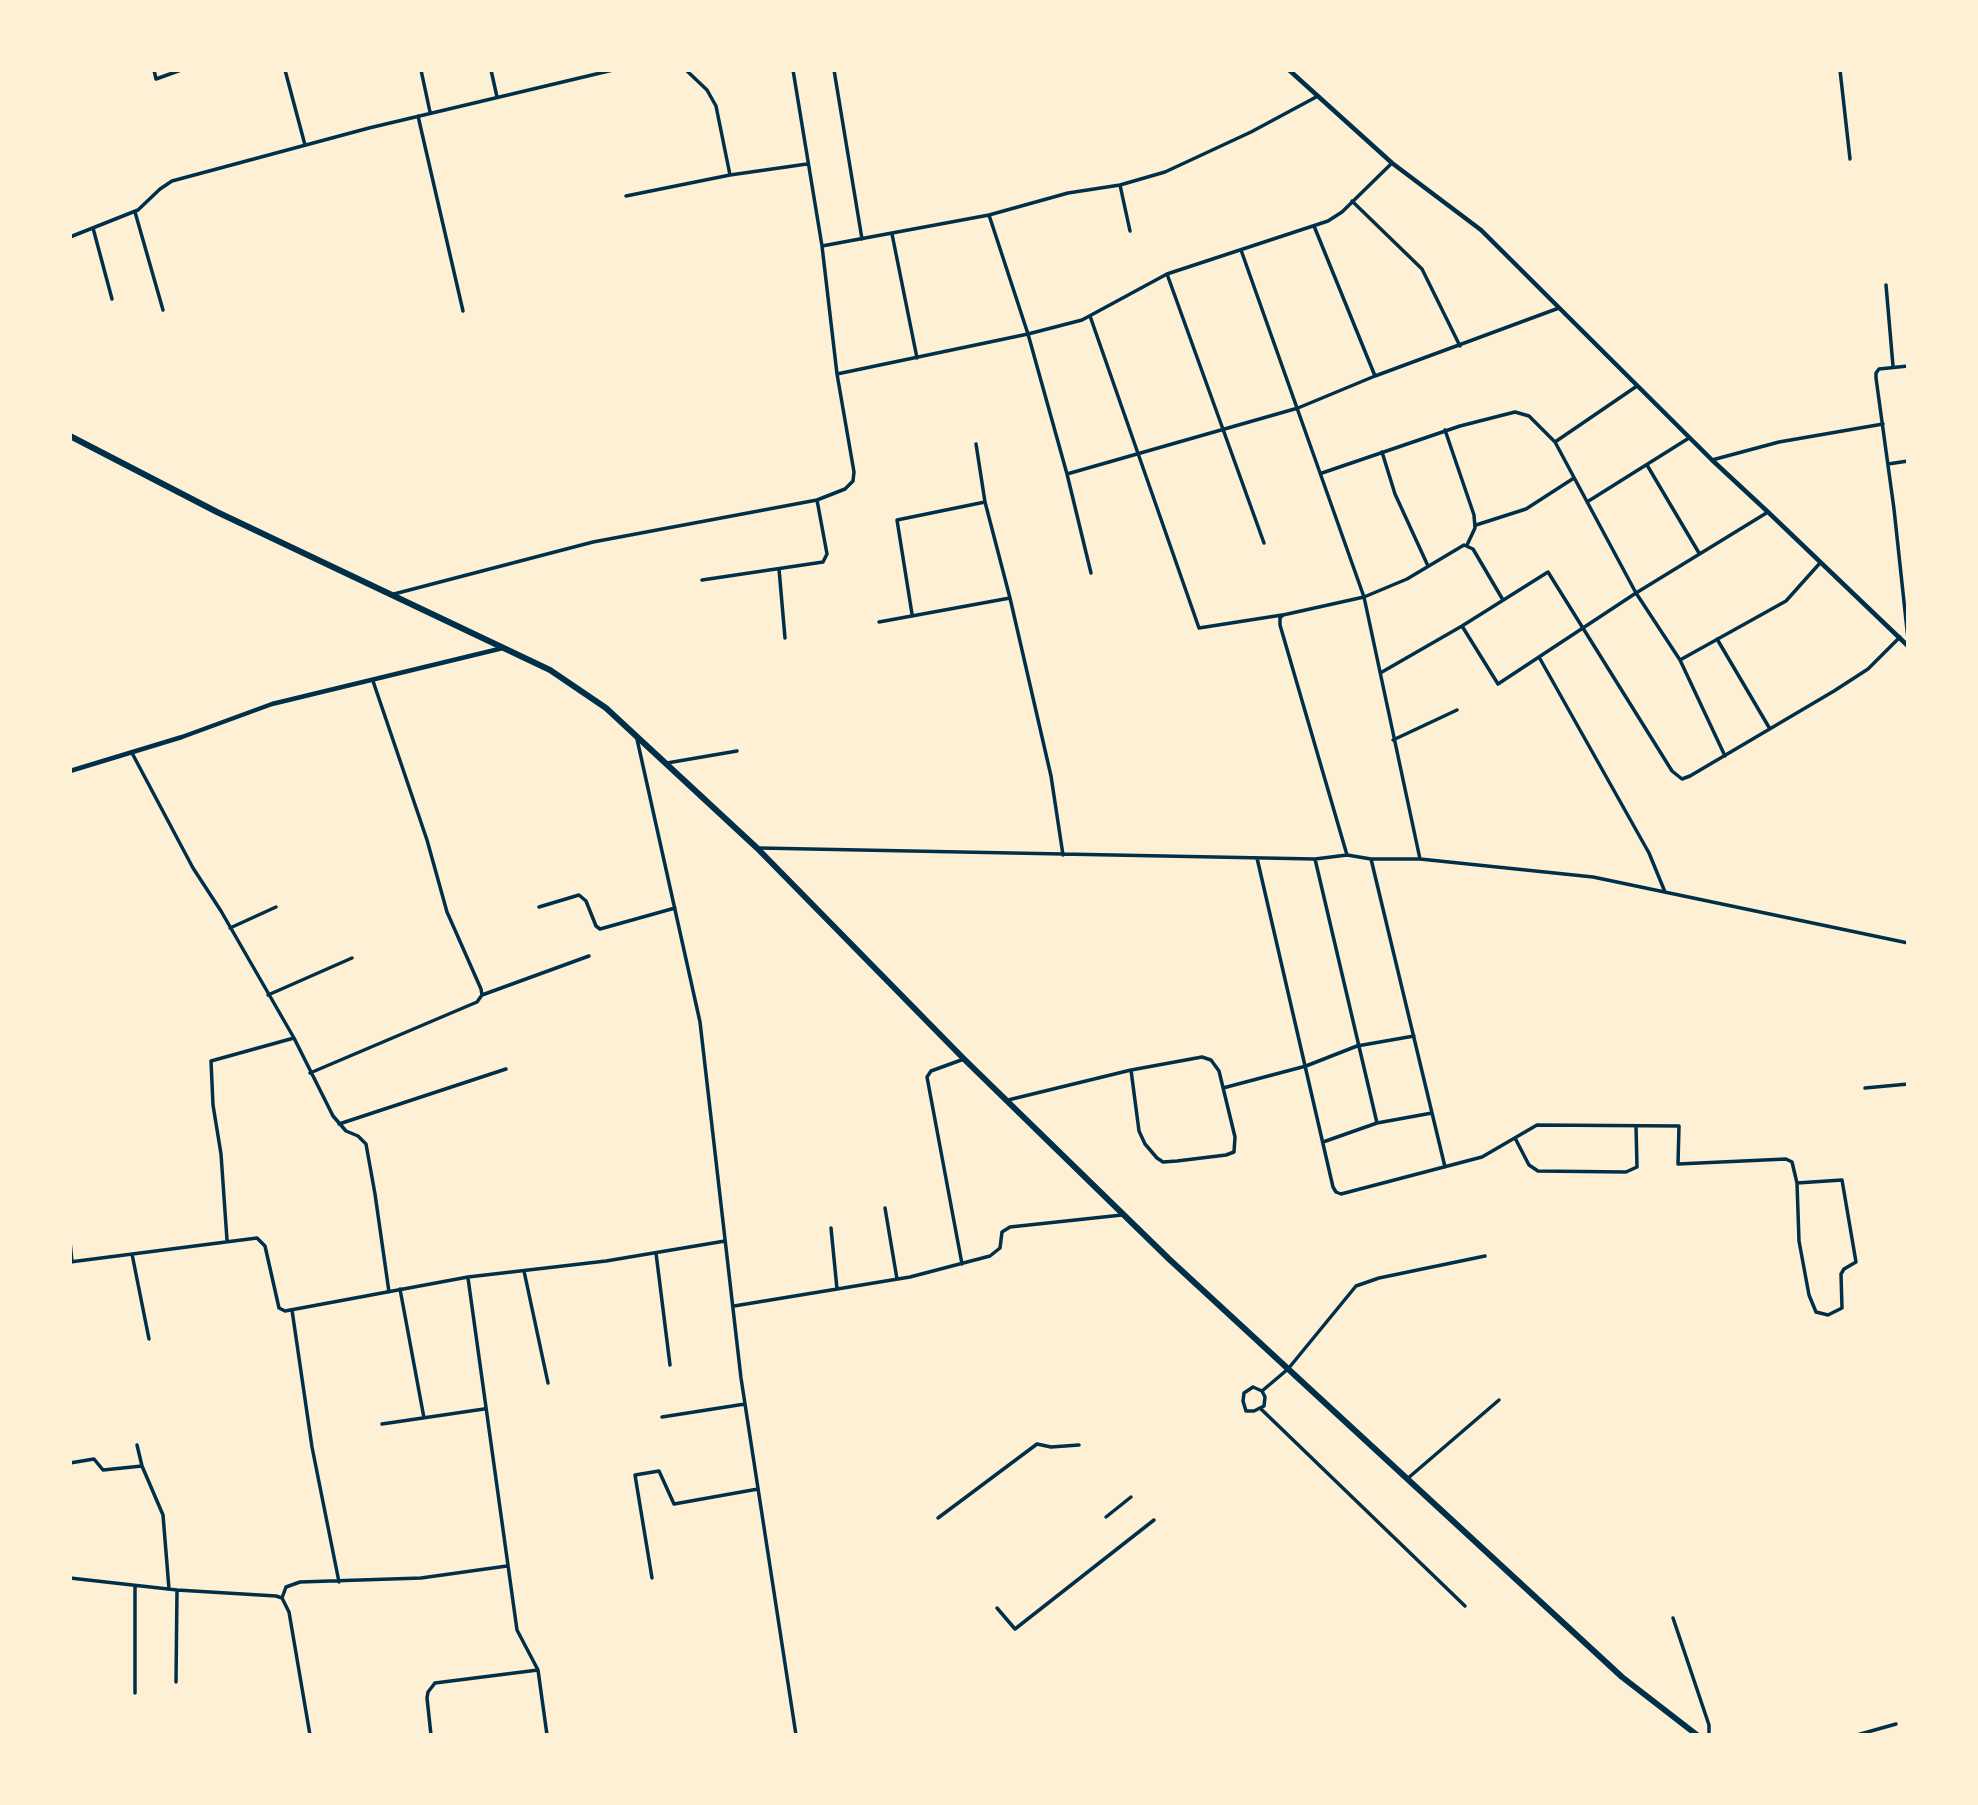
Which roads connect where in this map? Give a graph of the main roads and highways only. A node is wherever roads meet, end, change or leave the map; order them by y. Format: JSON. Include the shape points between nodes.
{"nodes":[{"id":1,"x":70,"y":436,"type":"edge"},
{"id":2,"x":1697,"y":1735,"type":"edge"}],
"edges":[{"from":1,"to":2,"type":"main road","via":[[217,512],[550,670],[606,708],[757,848],[1124,1215],[1622,1677]]}]}
